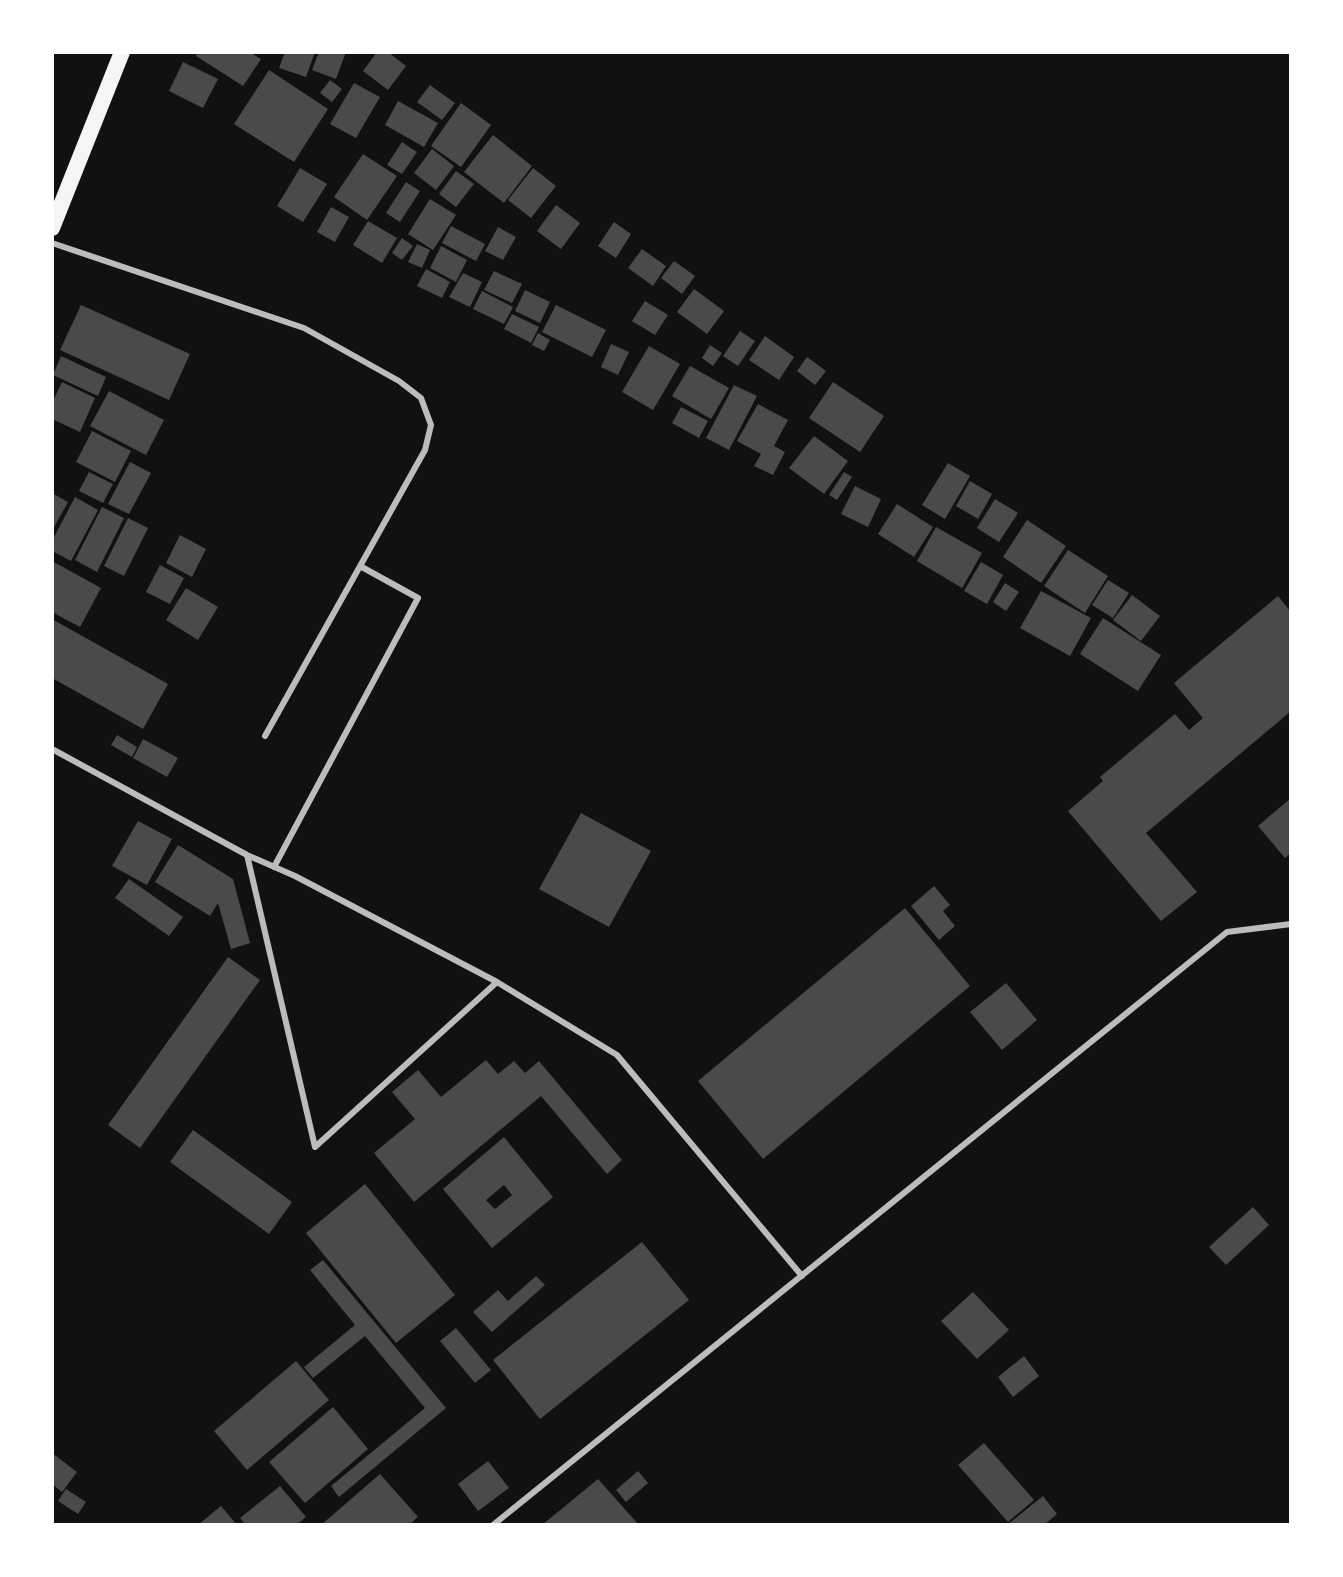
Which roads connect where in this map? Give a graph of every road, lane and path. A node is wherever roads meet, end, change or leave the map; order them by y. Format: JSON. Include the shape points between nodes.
{"nodes":[{"id":1,"x":122,"y":52,"type":"edge"},
{"id":2,"x":52,"y":228,"type":"edge"},
{"id":3,"x":52,"y":243,"type":"edge"},
{"id":4,"x":360,"y":566,"type":"junction"},
{"id":5,"x":265,"y":736,"type":"dead end"},
{"id":6,"x":52,"y":749,"type":"edge"},
{"id":7,"x":247,"y":855,"type":"junction"},
{"id":8,"x":274,"y":867,"type":"junction"},
{"id":9,"x":1291,"y":924,"type":"edge"},
{"id":10,"x":497,"y":982,"type":"junction"},
{"id":11,"x":802,"y":1276,"type":"junction"},
{"id":12,"x":493,"y":1525,"type":"edge"}],
"edges":[{"from":1,"to":2,"type":"main road"},
{"from":3,"to":4,"type":"lane","via":[[304,328],[421,398],[431,425],[425,450]]},
{"from":4,"to":5,"type":"lane"},
{"from":4,"to":8,"type":"lane","via":[[418,598]]},
{"from":6,"to":7,"type":"lane"},
{"from":7,"to":8,"type":"lane"},
{"from":7,"to":10,"type":"lane","via":[[315,1147]]},
{"from":8,"to":10,"type":"lane"},
{"from":9,"to":11,"type":"lane","via":[[1227,932]]},
{"from":10,"to":11,"type":"lane","via":[[617,1055]]},
{"from":11,"to":12,"type":"lane"}]}
